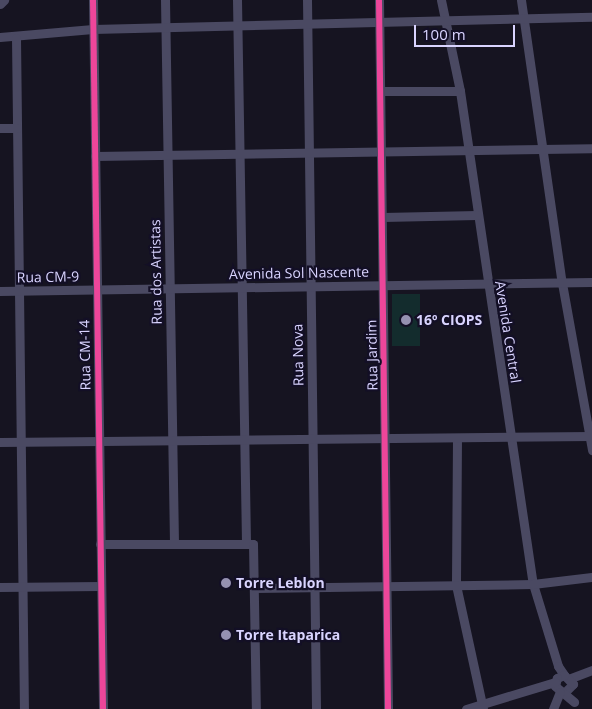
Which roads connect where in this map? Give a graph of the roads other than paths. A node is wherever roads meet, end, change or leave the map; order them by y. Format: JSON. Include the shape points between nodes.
{"nodes":[{"id":1,"x":4,"y":0,"type":"edge"},
{"id":2,"x":93,"y":0,"type":"edge"},
{"id":3,"x":165,"y":0,"type":"edge"},
{"id":4,"x":237,"y":0,"type":"edge"},
{"id":5,"x":307,"y":0,"type":"edge"},
{"id":6,"x":379,"y":0,"type":"edge"},
{"id":7,"x":441,"y":0,"type":"edge"},
{"id":8,"x":522,"y":0,"type":"edge"},
{"id":9,"x":0,"y":4,"type":"edge"},
{"id":10,"x":592,"y":17,"type":"edge"},
{"id":11,"x":524,"y":19,"type":"junction"},
{"id":12,"x":446,"y":22,"type":"junction"},
{"id":13,"x":380,"y":23,"type":"junction"},
{"id":14,"x":308,"y":24,"type":"junction"},
{"id":15,"x":238,"y":26,"type":"junction"},
{"id":16,"x":165,"y":27,"type":"junction"},
{"id":17,"x":93,"y":29,"type":"junction"},
{"id":18,"x":0,"y":37,"type":"edge"},
{"id":19,"x":16,"y":38,"type":"junction"},
{"id":20,"x":381,"y":90,"type":"junction"},
{"id":21,"x":460,"y":91,"type":"junction"},
{"id":22,"x":0,"y":128,"type":"edge"},
{"id":23,"x":17,"y":128,"type":"junction"},
{"id":24,"x":592,"y":148,"type":"edge"},
{"id":25,"x":543,"y":149,"type":"junction"},
{"id":26,"x":468,"y":150,"type":"junction"},
{"id":27,"x":382,"y":152,"type":"junction"},
{"id":28,"x":310,"y":153,"type":"junction"},
{"id":29,"x":240,"y":154,"type":"junction"},
{"id":30,"x":168,"y":155,"type":"junction"},
{"id":31,"x":95,"y":156,"type":"junction"},
{"id":32,"x":383,"y":216,"type":"junction"},
{"id":33,"x":477,"y":216,"type":"junction"},
{"id":34,"x":592,"y":282,"type":"edge"},
{"id":35,"x":562,"y":283,"type":"junction"},
{"id":36,"x":487,"y":285,"type":"junction"},
{"id":37,"x":384,"y":286,"type":"junction"},
{"id":38,"x":311,"y":287,"type":"junction"},
{"id":39,"x":242,"y":288,"type":"junction"},
{"id":40,"x":170,"y":289,"type":"junction"},
{"id":41,"x":97,"y":290,"type":"junction"},
{"id":42,"x":0,"y":291,"type":"edge"},
{"id":43,"x":19,"y":291,"type":"junction"},
{"id":44,"x":590,"y":436,"type":"edge"},
{"id":45,"x":510,"y":437,"type":"junction"},
{"id":46,"x":385,"y":438,"type":"junction"},
{"id":47,"x":457,"y":438,"type":"junction"},
{"id":48,"x":313,"y":439,"type":"junction"},
{"id":49,"x":172,"y":440,"type":"junction"},
{"id":50,"x":245,"y":440,"type":"junction"},
{"id":51,"x":99,"y":441,"type":"junction"},
{"id":52,"x":0,"y":442,"type":"edge"},
{"id":53,"x":21,"y":442,"type":"junction"},
{"id":54,"x":592,"y":450,"type":"edge"},
{"id":55,"x":174,"y":543,"type":"junction"},
{"id":56,"x":250,"y":543,"type":"junction"},
{"id":57,"x":100,"y":544,"type":"junction"},
{"id":58,"x":592,"y":577,"type":"edge"},
{"id":59,"x":533,"y":584,"type":"junction"},
{"id":60,"x":456,"y":585,"type":"junction"},
{"id":61,"x":101,"y":586,"type":"junction"},
{"id":62,"x":387,"y":586,"type":"junction"},
{"id":63,"x":0,"y":587,"type":"edge"},
{"id":64,"x":23,"y":587,"type":"junction"},
{"id":65,"x":255,"y":588,"type":"junction"},
{"id":66,"x":315,"y":588,"type":"junction"},
{"id":67,"x":592,"y":670,"type":"edge"},
{"id":68,"x":562,"y":678,"type":"junction"},
{"id":69,"x":565,"y":691,"type":"junction"},
{"id":70,"x":576,"y":705,"type":"edge"},
{"id":71,"x":482,"y":706,"type":"edge"},
{"id":72,"x":24,"y":709,"type":"edge"},
{"id":73,"x":103,"y":709,"type":"edge"},
{"id":74,"x":256,"y":709,"type":"edge"},
{"id":75,"x":316,"y":709,"type":"edge"},
{"id":76,"x":388,"y":709,"type":"edge"},
{"id":77,"x":466,"y":709,"type":"edge"},
{"id":78,"x":553,"y":709,"type":"edge"}],
"edges":[{"from":1,"to":9,"type":"street"},
{"from":2,"to":17,"type":"street","name":"Rua CM-14"},
{"from":3,"to":16,"type":"street","name":"Rua dos Artistas"},
{"from":4,"to":15,"type":"street"},
{"from":5,"to":14,"type":"street","name":"Rua Nova"},
{"from":6,"to":13,"type":"street","name":"Rua Jardim"},
{"from":7,"to":12,"type":"street","name":"Avenida Central"},
{"from":8,"to":11,"type":"street"},
{"from":10,"to":11,"type":"street"},
{"from":11,"to":12,"type":"street"},
{"from":11,"to":25,"type":"street"},
{"from":12,"to":13,"type":"street"},
{"from":12,"to":21,"type":"street","name":"Avenida Central"},
{"from":13,"to":14,"type":"street"},
{"from":13,"to":20,"type":"street","name":"Rua Jardim"},
{"from":14,"to":15,"type":"street"},
{"from":14,"to":28,"type":"street","name":"Rua Nova"},
{"from":15,"to":16,"type":"street"},
{"from":15,"to":29,"type":"street"},
{"from":16,"to":17,"type":"street"},
{"from":16,"to":30,"type":"street","name":"Rua dos Artistas"},
{"from":17,"to":19,"type":"street"},
{"from":17,"to":31,"type":"street","name":"Rua CM-14"},
{"from":18,"to":19,"type":"street"},
{"from":19,"to":23,"type":"street"},
{"from":20,"to":21,"type":"street"},
{"from":20,"to":27,"type":"street","name":"Rua Jardim"},
{"from":21,"to":26,"type":"street","name":"Avenida Central"},
{"from":22,"to":23,"type":"street"},
{"from":23,"to":43,"type":"street"},
{"from":24,"to":25,"type":"street"},
{"from":25,"to":26,"type":"street"},
{"from":25,"to":35,"type":"street"},
{"from":26,"to":27,"type":"street"},
{"from":26,"to":33,"type":"street","name":"Avenida Central"},
{"from":27,"to":28,"type":"street"},
{"from":27,"to":32,"type":"street","name":"Rua Jardim"},
{"from":28,"to":29,"type":"street"},
{"from":28,"to":38,"type":"street","name":"Rua Nova"},
{"from":29,"to":30,"type":"street"},
{"from":29,"to":39,"type":"street"},
{"from":30,"to":31,"type":"street"},
{"from":30,"to":40,"type":"street","name":"Rua dos Artistas"},
{"from":31,"to":41,"type":"street","name":"Rua CM-14"},
{"from":32,"to":33,"type":"street"},
{"from":32,"to":37,"type":"street","name":"Rua Jardim"},
{"from":33,"to":36,"type":"street","name":"Avenida Central"},
{"from":34,"to":35,"type":"street","name":"Avenida Sol Nascente"},
{"from":35,"to":36,"type":"street","name":"Avenida Sol Nascente"},
{"from":35,"to":44,"type":"street"},
{"from":36,"to":37,"type":"street","name":"Avenida Sol Nascente"},
{"from":36,"to":45,"type":"street","name":"Avenida Central"},
{"from":37,"to":38,"type":"street","name":"Avenida Sol Nascente"},
{"from":37,"to":46,"type":"street","name":"Rua Jardim"},
{"from":38,"to":39,"type":"street","name":"Avenida Sol Nascente"},
{"from":38,"to":48,"type":"street","name":"Rua Nova"},
{"from":39,"to":40,"type":"street","name":"Avenida Sol Nascente"},
{"from":39,"to":50,"type":"street"},
{"from":40,"to":41,"type":"street","name":"Avenida Sol Nascente"},
{"from":40,"to":49,"type":"street","name":"Rua dos Artistas"},
{"from":41,"to":43,"type":"street","name":"Rua CM-9"},
{"from":41,"to":51,"type":"street","name":"Rua CM-14"},
{"from":42,"to":43,"type":"street","name":"Rua CM-9"},
{"from":43,"to":53,"type":"street"},
{"from":44,"to":45,"type":"street"},
{"from":44,"to":54,"type":"street"},
{"from":45,"to":47,"type":"street"},
{"from":45,"to":59,"type":"street","name":"Avenida Central"},
{"from":46,"to":47,"type":"street"},
{"from":46,"to":48,"type":"street"},
{"from":46,"to":62,"type":"street","name":"Rua Jardim"},
{"from":47,"to":60,"type":"street"},
{"from":48,"to":50,"type":"street"},
{"from":48,"to":66,"type":"street","name":"Rua Nova"},
{"from":49,"to":50,"type":"street"},
{"from":49,"to":51,"type":"street"},
{"from":49,"to":55,"type":"street","name":"Rua dos Artistas"},
{"from":50,"to":56,"type":"street"},
{"from":51,"to":53,"type":"street"},
{"from":51,"to":57,"type":"street","name":"Rua CM-14"},
{"from":52,"to":53,"type":"street"},
{"from":53,"to":64,"type":"street"},
{"from":55,"to":56,"type":"street"},
{"from":55,"to":57,"type":"street"},
{"from":56,"to":65,"type":"street"},
{"from":57,"to":61,"type":"street","name":"Rua CM-14"},
{"from":58,"to":59,"type":"street"},
{"from":59,"to":60,"type":"street"},
{"from":59,"to":68,"type":"street","name":"Avenida Central"},
{"from":60,"to":62,"type":"street"},
{"from":60,"to":71,"type":"street"},
{"from":61,"to":64,"type":"street"},
{"from":61,"to":73,"type":"street","name":"Rua CM-14"},
{"from":62,"to":66,"type":"street"},
{"from":62,"to":76,"type":"street","name":"Rua Jardim"},
{"from":63,"to":64,"type":"street"},
{"from":64,"to":72,"type":"street"},
{"from":65,"to":66,"type":"street"},
{"from":65,"to":74,"type":"street"},
{"from":66,"to":75,"type":"street","name":"Rua Nova"},
{"from":67,"to":68,"type":"street"},
{"from":68,"to":69,"type":"street"},
{"from":68,"to":69,"type":"street","name":"Avenida Central"},
{"from":68,"to":71,"type":"street"},
{"from":69,"to":70,"type":"street"},
{"from":69,"to":78,"type":"street"},
{"from":71,"to":77,"type":"street"}]}
